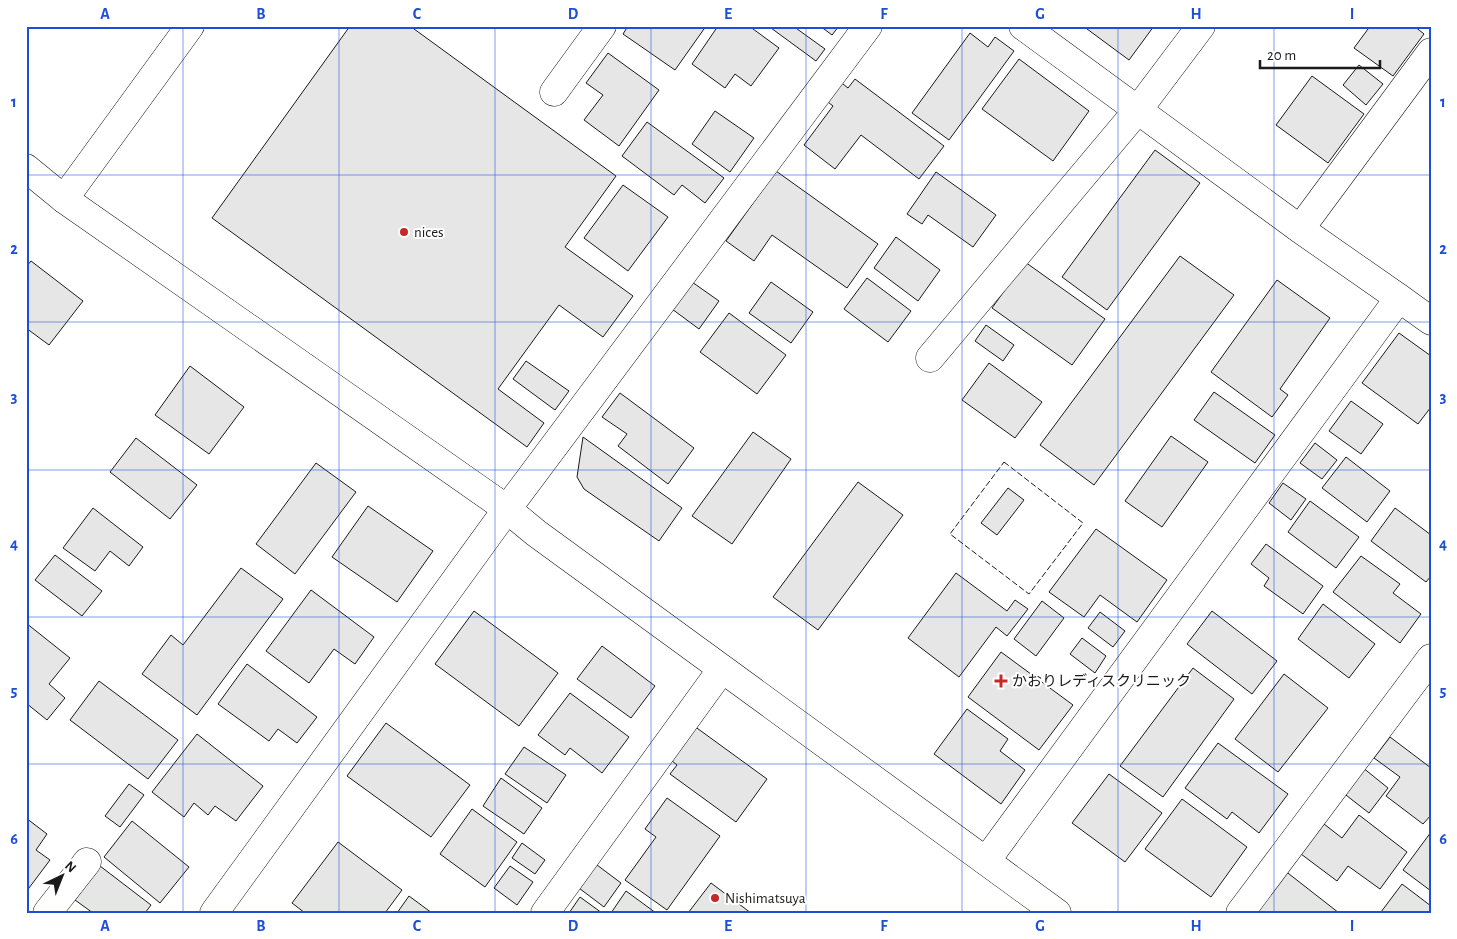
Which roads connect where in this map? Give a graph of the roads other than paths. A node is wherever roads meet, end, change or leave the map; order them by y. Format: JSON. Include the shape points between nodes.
{"nodes":[{"id":1,"x":190,"y":26,"type":"edge"},
{"id":2,"x":602,"y":26,"type":"edge"},
{"id":3,"x":868,"y":26,"type":"edge"},
{"id":4,"x":1023,"y":26,"type":"edge"},
{"id":5,"x":1201,"y":26,"type":"edge"},
{"id":6,"x":1431,"y":52,"type":"edge"},
{"id":7,"x":554,"y":92,"type":"dead end"},
{"id":8,"x":1137,"y":111,"type":"junction"},
{"id":9,"x":26,"y":168,"type":"edge"},
{"id":10,"x":64,"y":199,"type":"junction"},
{"id":11,"x":1300,"y":229,"type":"junction"},
{"id":12,"x":1419,"y":306,"type":"edge"},
{"id":13,"x":930,"y":358,"type":"dead end"},
{"id":14,"x":507,"y":509,"type":"junction"},
{"id":15,"x":1431,"y":658,"type":"edge"},
{"id":16,"x":722,"y":669,"type":"junction"},
{"id":17,"x":986,"y":861,"type":"junction"},
{"id":18,"x":86,"y":862,"type":"dead end"},
{"id":19,"x":47,"y":913,"type":"edge"},
{"id":20,"x":214,"y":913,"type":"edge"},
{"id":21,"x":545,"y":913,"type":"edge"},
{"id":22,"x":1057,"y":913,"type":"edge"},
{"id":23,"x":1240,"y":913,"type":"edge"}],
"edges":[{"from":1,"to":10,"type":"street"},
{"from":2,"to":7,"type":"street"},
{"from":3,"to":14,"type":"street"},
{"from":4,"to":8,"type":"street"},
{"from":5,"to":8,"type":"street"},
{"from":6,"to":11,"type":"street"},
{"from":8,"to":11,"type":"street"},
{"from":8,"to":13,"type":"street"},
{"from":9,"to":10,"type":"street"},
{"from":10,"to":14,"type":"street"},
{"from":11,"to":12,"type":"street"},
{"from":12,"to":17,"type":"street"},
{"from":14,"to":16,"type":"street"},
{"from":14,"to":20,"type":"street"},
{"from":15,"to":23,"type":"street"},
{"from":16,"to":17,"type":"street"},
{"from":16,"to":21,"type":"street"},
{"from":17,"to":22,"type":"street"},
{"from":18,"to":19,"type":"street"}]}
